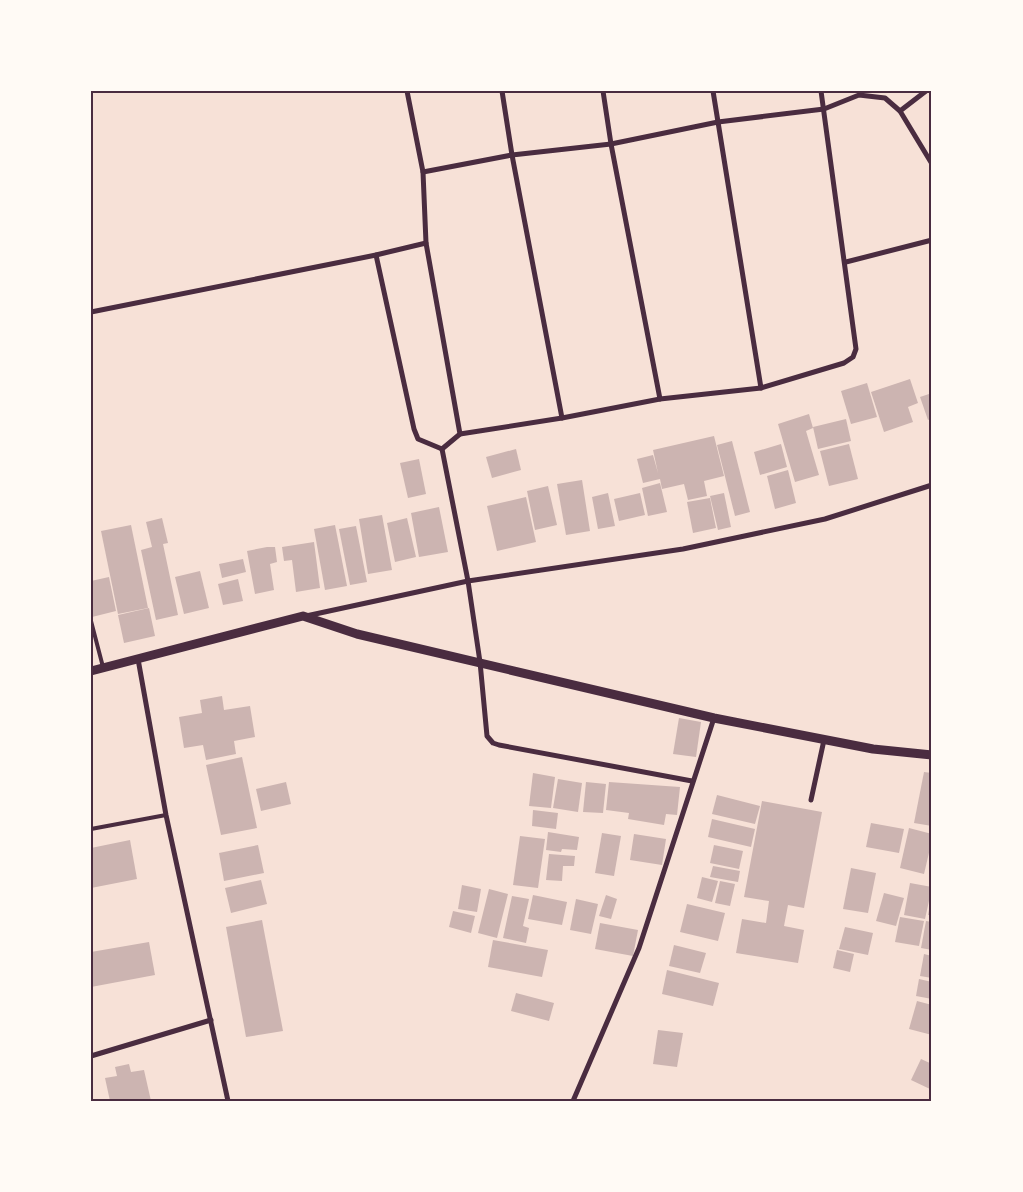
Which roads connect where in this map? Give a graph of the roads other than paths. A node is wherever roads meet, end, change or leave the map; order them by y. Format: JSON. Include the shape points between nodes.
{"nodes":[{"id":1,"x":408,"y":91,"type":"edge"},
{"id":2,"x":502,"y":91,"type":"edge"},
{"id":3,"x":603,"y":91,"type":"edge"},
{"id":4,"x":713,"y":91,"type":"edge"},
{"id":5,"x":821,"y":91,"type":"edge"},
{"id":6,"x":926,"y":91,"type":"edge"},
{"id":7,"x":824,"y":109,"type":"junction"},
{"id":8,"x":900,"y":111,"type":"junction"},
{"id":9,"x":718,"y":122,"type":"junction"},
{"id":10,"x":611,"y":144,"type":"junction"},
{"id":11,"x":512,"y":154,"type":"junction"},
{"id":12,"x":932,"y":164,"type":"edge"},
{"id":13,"x":423,"y":172,"type":"junction"},
{"id":14,"x":932,"y":240,"type":"edge"},
{"id":15,"x":426,"y":243,"type":"junction"},
{"id":16,"x":376,"y":255,"type":"junction"},
{"id":17,"x":846,"y":262,"type":"junction"},
{"id":18,"x":91,"y":312,"type":"edge"},
{"id":19,"x":761,"y":388,"type":"junction"},
{"id":20,"x":660,"y":399,"type":"junction"},
{"id":21,"x":562,"y":418,"type":"junction"},
{"id":22,"x":460,"y":434,"type":"junction"},
{"id":23,"x":442,"y":449,"type":"junction"},
{"id":24,"x":932,"y":485,"type":"edge"},
{"id":25,"x":468,"y":581,"type":"junction"},
{"id":26,"x":304,"y":616,"type":"junction"},
{"id":27,"x":91,"y":621,"type":"edge"},
{"id":28,"x":138,"y":659,"type":"junction"},
{"id":29,"x":480,"y":662,"type":"junction"},
{"id":30,"x":104,"y":668,"type":"junction"},
{"id":31,"x":91,"y":671,"type":"edge"},
{"id":32,"x":714,"y":718,"type":"junction"},
{"id":33,"x":824,"y":740,"type":"junction"},
{"id":34,"x":932,"y":755,"type":"edge"},
{"id":35,"x":692,"y":782,"type":"junction"},
{"id":36,"x":811,"y":800,"type":"dead end"},
{"id":37,"x":166,"y":815,"type":"junction"},
{"id":38,"x":91,"y":829,"type":"edge"},
{"id":39,"x":211,"y":1020,"type":"junction"},
{"id":40,"x":91,"y":1056,"type":"edge"},
{"id":41,"x":228,"y":1101,"type":"edge"},
{"id":42,"x":573,"y":1101,"type":"edge"}],
"edges":[{"from":1,"to":13,"type":"street"},
{"from":2,"to":11,"type":"street"},
{"from":3,"to":10,"type":"street"},
{"from":4,"to":9,"type":"street"},
{"from":5,"to":7,"type":"street"},
{"from":6,"to":8,"type":"street"},
{"from":7,"to":8,"type":"street","via":[[859,94],[885,98]]},
{"from":7,"to":9,"type":"street"},
{"from":7,"to":17,"type":"street"},
{"from":8,"to":12,"type":"street"},
{"from":9,"to":10,"type":"street"},
{"from":9,"to":19,"type":"street"},
{"from":10,"to":11,"type":"street"},
{"from":10,"to":20,"type":"street"},
{"from":11,"to":13,"type":"street"},
{"from":11,"to":21,"type":"street"},
{"from":13,"to":15,"type":"street"},
{"from":14,"to":17,"type":"street"},
{"from":15,"to":16,"type":"street"},
{"from":15,"to":22,"type":"street"},
{"from":16,"to":18,"type":"street"},
{"from":16,"to":23,"type":"street","via":[[414,429],[418,439]]},
{"from":17,"to":19,"type":"street","via":[[856,349],[853,357],[844,363]]},
{"from":19,"to":20,"type":"street"},
{"from":20,"to":21,"type":"street"},
{"from":21,"to":22,"type":"street"},
{"from":22,"to":23,"type":"street"},
{"from":23,"to":25,"type":"street"},
{"from":24,"to":25,"type":"street","via":[[826,519],[683,550]]},
{"from":25,"to":26,"type":"street"},
{"from":25,"to":29,"type":"street"},
{"from":26,"to":28,"type":"street"},
{"from":26,"to":29,"type":"street","via":[[357,634]]},
{"from":27,"to":30,"type":"lane"},
{"from":28,"to":30,"type":"street"},
{"from":28,"to":37,"type":"street"},
{"from":29,"to":32,"type":"street"},
{"from":29,"to":35,"type":"street","via":[[487,736],[493,743]]},
{"from":30,"to":31,"type":"street"},
{"from":32,"to":33,"type":"street"},
{"from":32,"to":35,"type":"street"},
{"from":33,"to":34,"type":"street"},
{"from":33,"to":36,"type":"street"},
{"from":35,"to":42,"type":"street","via":[[640,948]]},
{"from":37,"to":38,"type":"lane"},
{"from":37,"to":39,"type":"street"},
{"from":39,"to":40,"type":"street"},
{"from":39,"to":41,"type":"street"}]}
